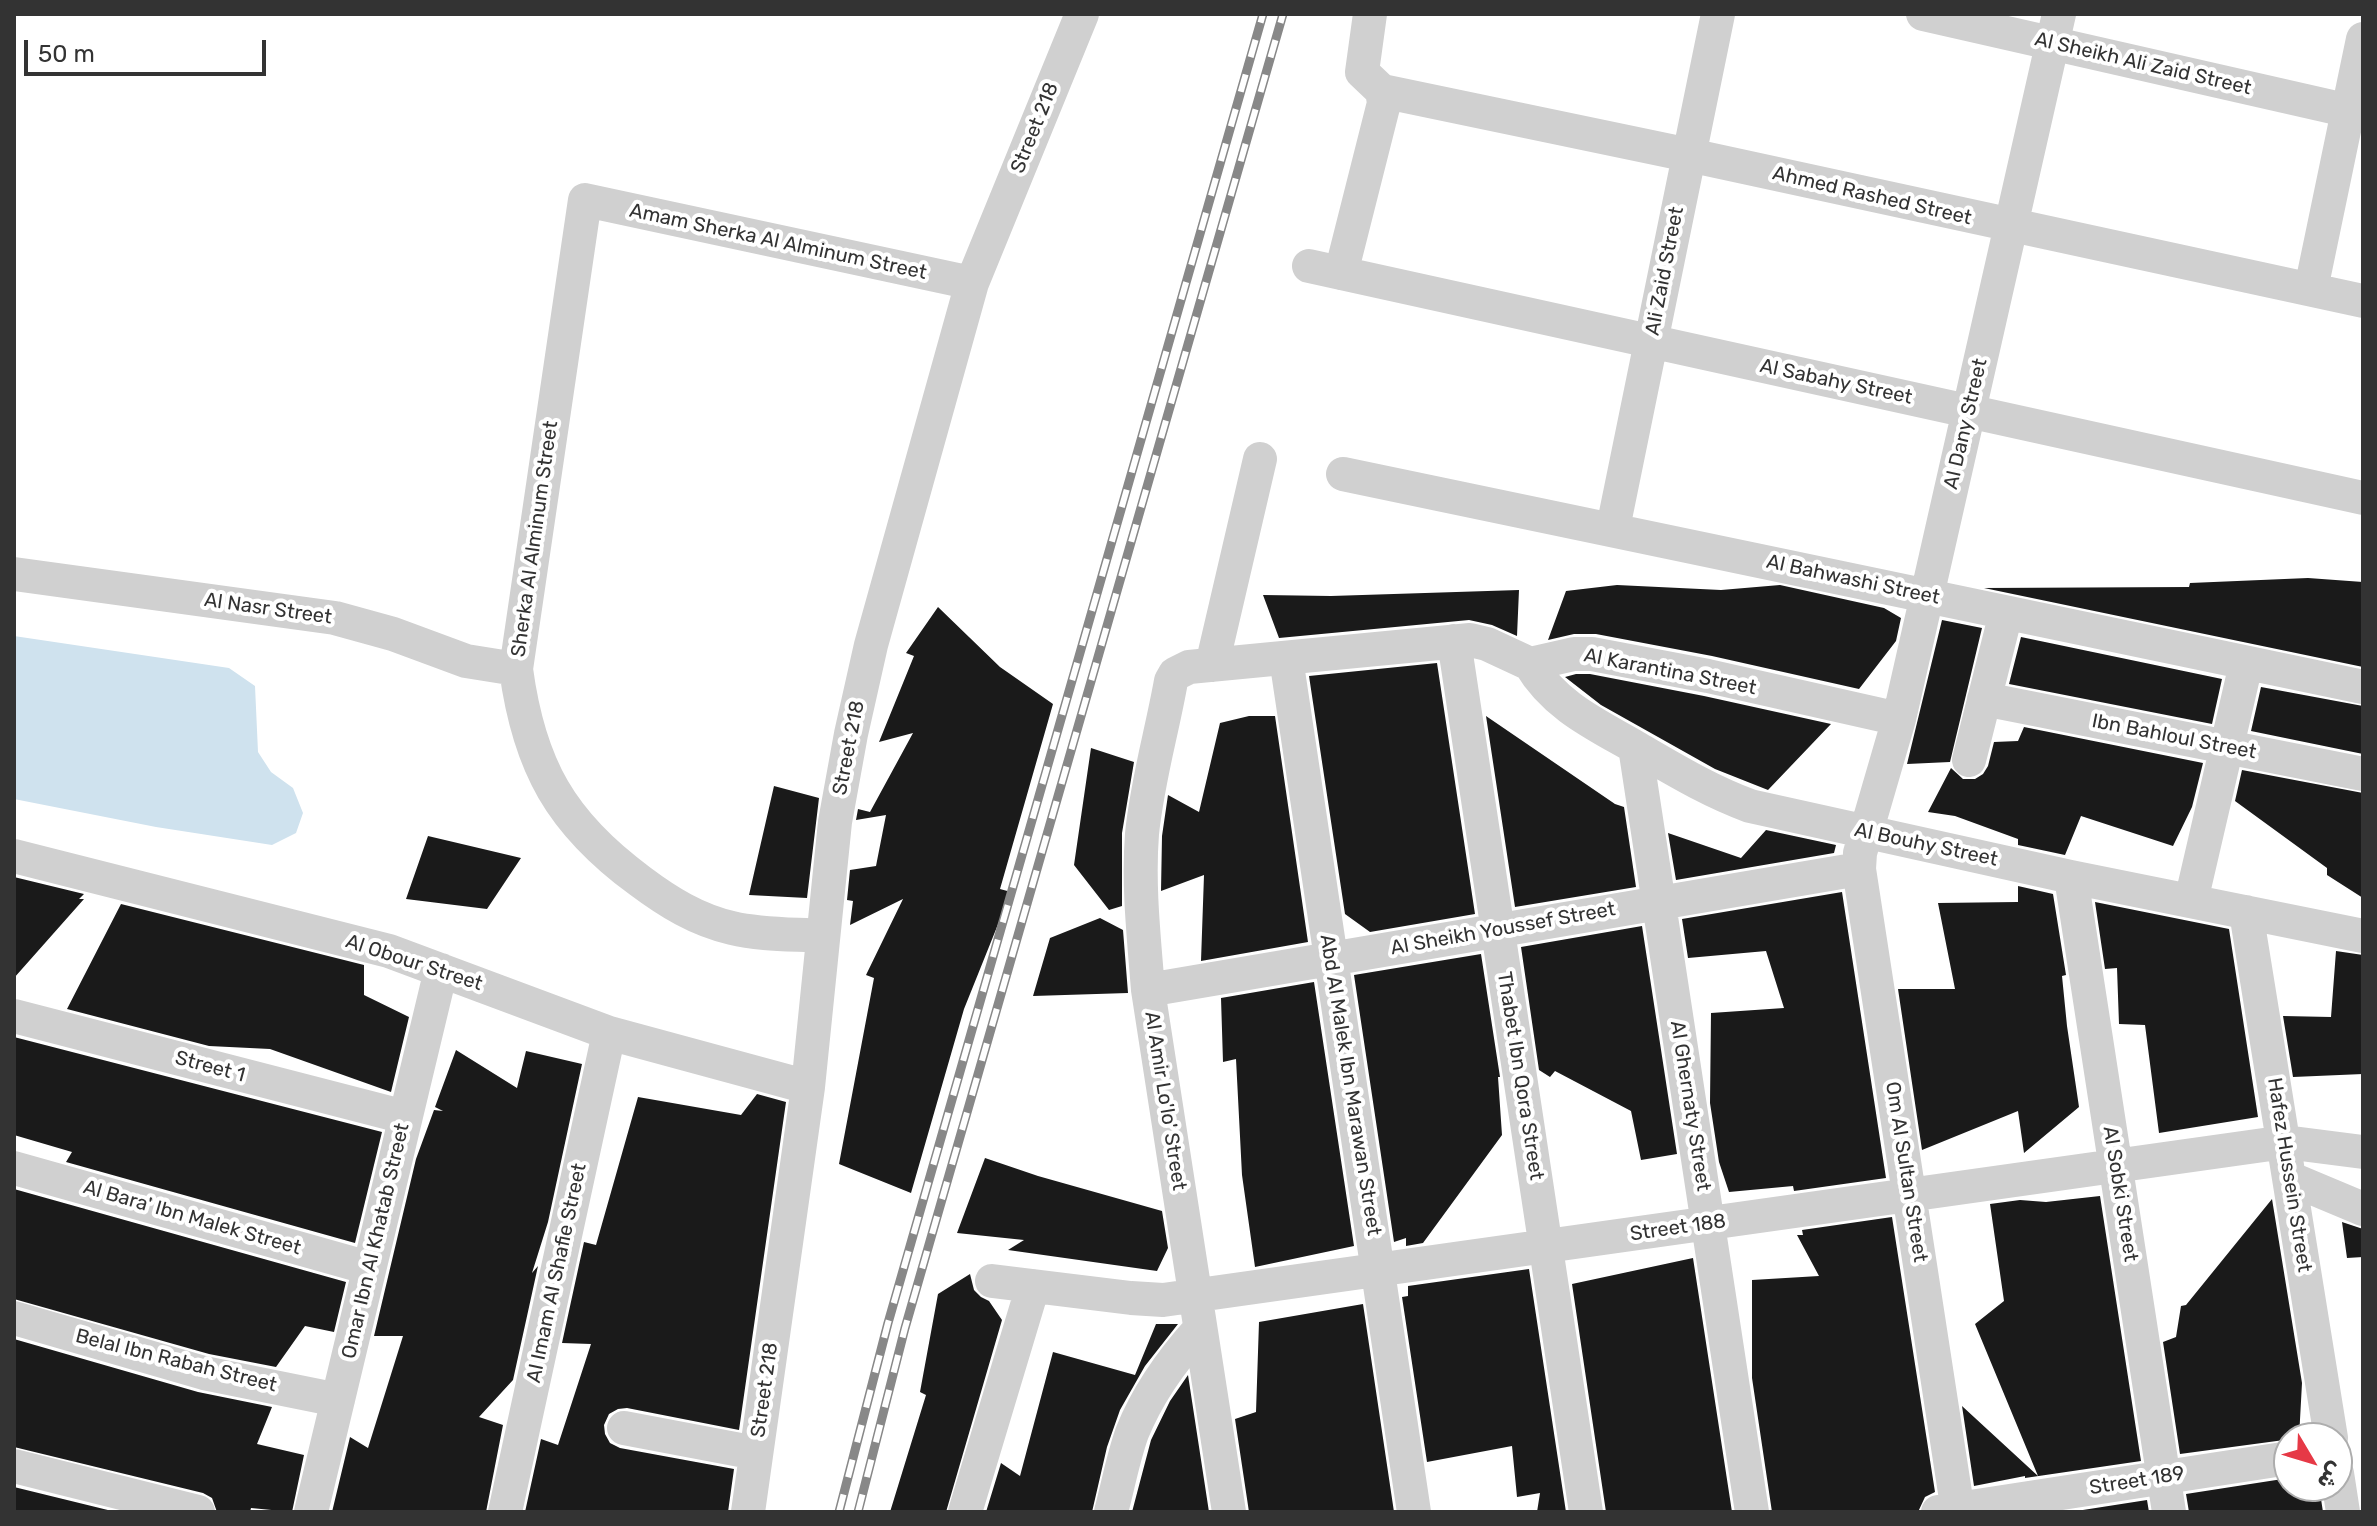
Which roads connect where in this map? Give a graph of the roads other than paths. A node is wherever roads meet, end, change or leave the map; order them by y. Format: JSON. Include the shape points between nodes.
{"nodes":[{"id":1,"x":1082,"y":14,"type":"edge"},
{"id":2,"x":1370,"y":14,"type":"edge"},
{"id":3,"x":1718,"y":14,"type":"edge"},
{"id":4,"x":1923,"y":14,"type":"edge"},
{"id":5,"x":2055,"y":29,"type":"edge"},
{"id":6,"x":2363,"y":39,"type":"edge"},
{"id":7,"x":1382,"y":91,"type":"junction"},
{"id":8,"x":2356,"y":113,"type":"edge"},
{"id":9,"x":1689,"y":155,"type":"junction"},
{"id":10,"x":585,"y":200,"type":"joint"},
{"id":11,"x":2011,"y":227,"type":"junction"},
{"id":12,"x":972,"y":283,"type":"junction"},
{"id":13,"x":2311,"y":289,"type":"junction"},
{"id":14,"x":2363,"y":301,"type":"edge"},
{"id":15,"x":1651,"y":341,"type":"junction"},
{"id":16,"x":1969,"y":411,"type":"junction"},
{"id":17,"x":1260,"y":459,"type":"dead end"},
{"id":18,"x":1343,"y":474,"type":"dead end"},
{"id":19,"x":2363,"y":498,"type":"edge"},
{"id":20,"x":1613,"y":528,"type":"junction"},
{"id":21,"x":14,"y":574,"type":"edge"},
{"id":22,"x":1927,"y":597,"type":"junction"},
{"id":23,"x":2006,"y":613,"type":"junction"},
{"id":24,"x":1454,"y":641,"type":"junction"},
{"id":25,"x":1286,"y":658,"type":"junction"},
{"id":26,"x":1530,"y":664,"type":"junction"},
{"id":27,"x":2246,"y":664,"type":"junction"},
{"id":28,"x":1212,"y":665,"type":"junction"},
{"id":29,"x":516,"y":669,"type":"junction"},
{"id":30,"x":2363,"y":687,"type":"edge"},
{"id":31,"x":1984,"y":699,"type":"junction"},
{"id":32,"x":1899,"y":719,"type":"junction"},
{"id":33,"x":1635,"y":747,"type":"junction"},
{"id":34,"x":2227,"y":747,"type":"junction"},
{"id":35,"x":1969,"y":760,"type":"dead end"},
{"id":36,"x":2363,"y":774,"type":"edge"},
{"id":37,"x":1867,"y":833,"type":"junction"},
{"id":38,"x":14,"y":856,"type":"edge"},
{"id":39,"x":1859,"y":869,"type":"junction"},
{"id":40,"x":2071,"y":877,"type":"junction"},
{"id":41,"x":2191,"y":901,"type":"junction"},
{"id":42,"x":1659,"y":903,"type":"junction"},
{"id":43,"x":2246,"y":912,"type":"junction"},
{"id":44,"x":1498,"y":930,"type":"junction"},
{"id":45,"x":823,"y":936,"type":"junction"},
{"id":46,"x":2363,"y":936,"type":"edge"},
{"id":47,"x":1331,"y":959,"type":"junction"},
{"id":48,"x":441,"y":970,"type":"junction"},
{"id":49,"x":1148,"y":990,"type":"junction"},
{"id":50,"x":14,"y":1016,"type":"edge"},
{"id":51,"x":609,"y":1033,"type":"junction"},
{"id":52,"x":808,"y":1087,"type":"junction"},
{"id":53,"x":405,"y":1117,"type":"junction"},
{"id":54,"x":2285,"y":1142,"type":"junction"},
{"id":55,"x":2363,"y":1152,"type":"edge"},
{"id":56,"x":2116,"y":1166,"type":"junction"},
{"id":57,"x":14,"y":1168,"type":"edge"},
{"id":58,"x":2289,"y":1178,"type":"junction"},
{"id":59,"x":1909,"y":1195,"type":"junction"},
{"id":60,"x":2363,"y":1209,"type":"edge"},
{"id":61,"x":1708,"y":1224,"type":"junction"},
{"id":62,"x":1546,"y":1247,"type":"junction"},
{"id":63,"x":369,"y":1268,"type":"junction"},
{"id":64,"x":1377,"y":1270,"type":"junction"},
{"id":65,"x":992,"y":1281,"type":"dead end"},
{"id":66,"x":1033,"y":1286,"type":"junction"},
{"id":67,"x":1195,"y":1296,"type":"junction"},
{"id":68,"x":14,"y":1318,"type":"edge"},
{"id":69,"x":1200,"y":1329,"type":"junction"},
{"id":70,"x":338,"y":1400,"type":"junction"},
{"id":71,"x":2328,"y":1422,"type":"edge"},
{"id":72,"x":624,"y":1428,"type":"dead end"},
{"id":73,"x":756,"y":1453,"type":"junction"},
{"id":74,"x":2273,"y":1460,"type":"edge"},
{"id":75,"x":14,"y":1466,"type":"edge"},
{"id":76,"x":2164,"y":1477,"type":"junction"},
{"id":77,"x":1951,"y":1511,"type":"edge"},
{"id":78,"x":198,"y":1512,"type":"edge"},
{"id":79,"x":311,"y":1512,"type":"edge"},
{"id":80,"x":505,"y":1512,"type":"edge"},
{"id":81,"x":748,"y":1512,"type":"edge"},
{"id":82,"x":965,"y":1512,"type":"edge"},
{"id":83,"x":1111,"y":1512,"type":"edge"},
{"id":84,"x":1229,"y":1512,"type":"edge"},
{"id":85,"x":1414,"y":1512,"type":"edge"},
{"id":86,"x":1586,"y":1512,"type":"edge"},
{"id":87,"x":1752,"y":1512,"type":"edge"},
{"id":88,"x":2169,"y":1512,"type":"edge"}],
"edges":[{"from":1,"to":12,"type":"street","name":"Street 218"},
{"from":2,"to":7,"type":"street","via":[[1362,72]]},
{"from":3,"to":9,"type":"street","name":"Ali Zaid Street"},
{"from":4,"to":5,"type":"street","name":"Al Sheikh Ali Zaid Street"},
{"from":5,"to":8,"type":"street","name":"Al Sheikh Ali Zaid Street"},
{"from":5,"to":11,"type":"street","name":"Al Dany Street"},
{"from":6,"to":8,"type":"street"},
{"from":7,"to":9,"type":"street","name":"Ahmed Rashed Street"},
{"from":7,"to":15,"type":"street","name":"Al Sabahy Street","via":[[1384,103],[1325,269]]},
{"from":8,"to":13,"type":"street"},
{"from":9,"to":11,"type":"street","name":"Ahmed Rashed Street"},
{"from":9,"to":15,"type":"street","name":"Ali Zaid Street"},
{"from":10,"to":12,"type":"street","name":"Amam Sherka Al Alminum Street"},
{"from":10,"to":29,"type":"street","name":"Sherka Al Alminum Street"},
{"from":11,"to":13,"type":"street","name":"Ahmed Rashed Street"},
{"from":11,"to":16,"type":"street","name":"Al Dany Street"},
{"from":12,"to":45,"type":"street","name":"Street 218","via":[[868,660],[835,822]]},
{"from":13,"to":14,"type":"street","name":"Ahmed Rashed Street"},
{"from":15,"to":16,"type":"street","name":"Al Sabahy Street"},
{"from":15,"to":20,"type":"street","name":"Ali Zaid Street"},
{"from":16,"to":19,"type":"street","name":"Al Sabahy Street"},
{"from":16,"to":22,"type":"street","name":"Al Dany Street"},
{"from":17,"to":28,"type":"street"},
{"from":18,"to":20,"type":"street","name":"Al Bahwashi Street"},
{"from":20,"to":22,"type":"street","name":"Al Bahwashi Street"},
{"from":21,"to":29,"type":"street","name":"Al Nasr Street","via":[[335,618],[466,661]]},
{"from":22,"to":23,"type":"street","name":"Al Bahwashi Street"},
{"from":22,"to":32,"type":"street","name":"Al Dany Street"},
{"from":23,"to":27,"type":"street","name":"Al Bahwashi Street"},
{"from":23,"to":31,"type":"street"},
{"from":24,"to":25,"type":"street"},
{"from":24,"to":26,"type":"street","via":[[1487,644]]},
{"from":24,"to":44,"type":"street","name":"Thabet Ibn Qora Street"},
{"from":25,"to":28,"type":"street"},
{"from":25,"to":47,"type":"street","name":"Abd Al Malek Ibn Marawan Street"},
{"from":26,"to":32,"type":"street","name":"Al Karantina Street","via":[[1592,654]]},
{"from":26,"to":33,"type":"street","name":"Al Bouhy Street","via":[[1566,706]]},
{"from":27,"to":30,"type":"street","name":"Al Bahwashi Street"},
{"from":27,"to":34,"type":"street"},
{"from":28,"to":49,"type":"street","name":"Al Amir Lo'lo' Street","via":[[1182,670],[1171,681],[1152,769],[1142,835]]},
{"from":29,"to":45,"type":"street","name":"Sherka Al Alminum Street","via":[[531,744],[546,779],[575,822],[620,867],[666,900],[709,921],[755,932]]},
{"from":31,"to":34,"type":"street","name":"Ibn Bahloul Street"},
{"from":31,"to":35,"type":"street"},
{"from":32,"to":37,"type":"street","name":"Al Dany Street"},
{"from":33,"to":37,"type":"street","name":"Al Bouhy Street","via":[[1702,787],[1750,806]]},
{"from":33,"to":42,"type":"street","name":"Al Ghernaty Street"},
{"from":34,"to":36,"type":"street","name":"Ibn Bahloul Street"},
{"from":34,"to":41,"type":"street"},
{"from":37,"to":39,"type":"street","name":"Om Al Sultan Street"},
{"from":37,"to":40,"type":"street","name":"Al Bouhy Street"},
{"from":38,"to":48,"type":"street","name":"Al Obour Street","via":[[389,951]]},
{"from":39,"to":42,"type":"street","name":"Al Sheikh Youssef Street"},
{"from":39,"to":59,"type":"street","name":"Om Al Sultan Street"},
{"from":40,"to":41,"type":"street","name":"Al Bouhy Street"},
{"from":40,"to":56,"type":"street","name":"Al Sobki Street"},
{"from":41,"to":43,"type":"street","name":"Al Bouhy Street"},
{"from":42,"to":44,"type":"street","name":"Al Sheikh Youssef Street"},
{"from":42,"to":61,"type":"street","name":"Al Ghernaty Street"},
{"from":43,"to":46,"type":"street","name":"Al Bouhy Street"},
{"from":43,"to":54,"type":"street","name":"Hafez Hussein Street"},
{"from":44,"to":47,"type":"street","name":"Al Sheikh Youssef Street"},
{"from":44,"to":62,"type":"street","name":"Thabet Ibn Qora Street"},
{"from":45,"to":52,"type":"street","name":"Street 218"},
{"from":47,"to":49,"type":"street","name":"Al Sheikh Youssef Street"},
{"from":47,"to":64,"type":"street","name":"Abd Al Malek Ibn Marawan Street"},
{"from":48,"to":51,"type":"street","name":"Al Obour Street"},
{"from":48,"to":53,"type":"street","name":"Omar Ibn Al Khatab Street"},
{"from":49,"to":67,"type":"street","name":"Al Amir Lo'lo' Street"},
{"from":50,"to":53,"type":"street","name":"Street 1"},
{"from":51,"to":52,"type":"street","name":"Al Obour Street"},
{"from":51,"to":80,"type":"street","name":"Al Imam Al Shafie Street"},
{"from":52,"to":73,"type":"street","name":"Street 218"},
{"from":53,"to":63,"type":"street","name":"Omar Ibn Al Khatab Street"},
{"from":54,"to":55,"type":"street","name":"Street 188"},
{"from":54,"to":56,"type":"street","name":"Street 188"},
{"from":54,"to":58,"type":"street","name":"Hafez Hussein Street"},
{"from":56,"to":59,"type":"street","name":"Street 188"},
{"from":56,"to":76,"type":"street","name":"Al Sobki Street"},
{"from":57,"to":63,"type":"street","name":"Al Bara' Ibn Malek Street"},
{"from":58,"to":60,"type":"street"},
{"from":58,"to":71,"type":"street","name":"Hafez Hussein Street"},
{"from":59,"to":61,"type":"street","name":"Street 188"},
{"from":59,"to":77,"type":"street","name":"Om Al Sultan Street"},
{"from":61,"to":62,"type":"street","name":"Street 188"},
{"from":61,"to":87,"type":"street","name":"Al Ghernaty Street"},
{"from":62,"to":64,"type":"street","name":"Street 188"},
{"from":62,"to":86,"type":"street","name":"Thabet Ibn Qora Street"},
{"from":63,"to":70,"type":"street","name":"Omar Ibn Al Khatab Street"},
{"from":64,"to":67,"type":"street","name":"Street 188"},
{"from":64,"to":85,"type":"street","name":"Abd Al Malek Ibn Marawan Street"},
{"from":65,"to":66,"type":"street","name":"Street 188"},
{"from":66,"to":67,"type":"street","name":"Street 188","via":[[1163,1300]]},
{"from":66,"to":82,"type":"street"},
{"from":67,"to":69,"type":"street","name":"Al Amir Lo'lo' Street"},
{"from":68,"to":70,"type":"street","name":"Belal Ibn Rabah Street","via":[[204,1373]]},
{"from":69,"to":83,"type":"street","via":[[1148,1397],[1131,1436]]},
{"from":69,"to":84,"type":"street","name":"Al Amir Lo'lo' Street"},
{"from":70,"to":79,"type":"street","name":"Omar Ibn Al Khatab Street"},
{"from":72,"to":73,"type":"street"},
{"from":73,"to":81,"type":"street","name":"Street 218"},
{"from":74,"to":76,"type":"street","name":"Street 189"},
{"from":75,"to":78,"type":"street"},
{"from":76,"to":77,"type":"street","name":"Street 189"},
{"from":76,"to":88,"type":"street","name":"Al Sobki Street"}]}
